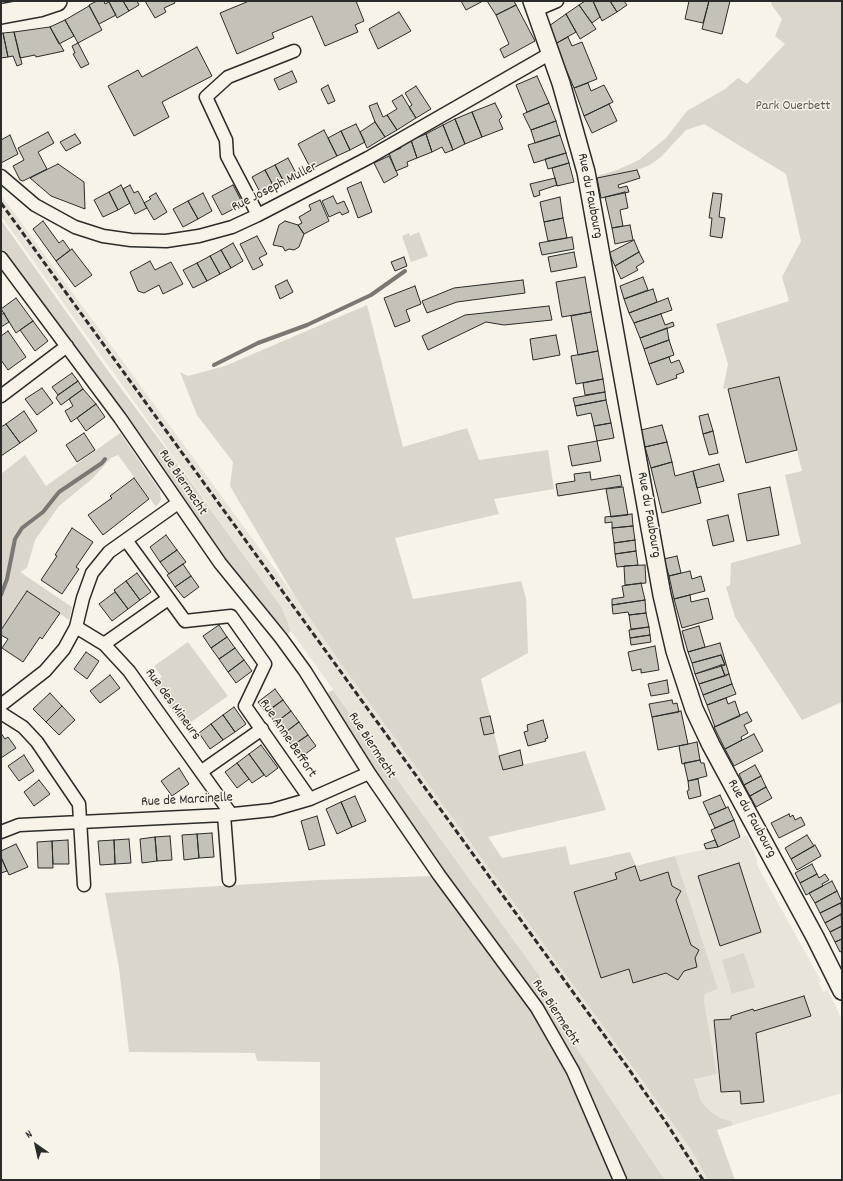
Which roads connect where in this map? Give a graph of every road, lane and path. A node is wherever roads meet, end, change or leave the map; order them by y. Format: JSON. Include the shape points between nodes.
{"nodes":[{"id":1,"x":57,"y":1,"type":"edge"},
{"id":2,"x":557,"y":1,"type":"edge"},
{"id":3,"x":534,"y":6,"type":"edge"},
{"id":4,"x":1,"y":14,"type":"edge"},
{"id":5,"x":294,"y":50,"type":"dead end"},
{"id":6,"x":551,"y":53,"type":"junction"},
{"id":7,"x":1,"y":176,"type":"edge"},
{"id":8,"x":258,"y":216,"type":"junction"},
{"id":9,"x":1,"y":258,"type":"edge"},
{"id":10,"x":67,"y":346,"type":"junction"},
{"id":11,"x":1,"y":396,"type":"edge"},
{"id":12,"x":178,"y":503,"type":"junction"},
{"id":13,"x":126,"y":540,"type":"junction"},
{"id":14,"x":168,"y":599,"type":"junction"},
{"id":15,"x":76,"y":627,"type":"junction"},
{"id":16,"x":104,"y":644,"type":"junction"},
{"id":17,"x":1,"y":705,"type":"edge"},
{"id":18,"x":1,"y":713,"type":"edge"},
{"id":19,"x":262,"y":729,"type":"junction"},
{"id":20,"x":202,"y":772,"type":"junction"},
{"id":21,"x":370,"y":773,"type":"junction"},
{"id":22,"x":310,"y":800,"type":"junction"},
{"id":23,"x":227,"y":814,"type":"junction"},
{"id":24,"x":80,"y":822,"type":"junction"},
{"id":25,"x":1,"y":832,"type":"edge"},
{"id":26,"x":229,"y":880,"type":"dead end"},
{"id":27,"x":84,"y":884,"type":"dead end"},
{"id":28,"x":842,"y":991,"type":"edge"},
{"id":29,"x":620,"y":1180,"type":"edge"}],
"edges":[{"from":1,"to":4,"type":"main road"},
{"from":2,"to":3,"type":"street"},
{"from":3,"to":6,"type":"main road","name":"Rue du Faubourg"},
{"from":5,"to":8,"type":"street","via":[[228,78],[206,97],[226,140],[226,156]]},
{"from":6,"to":8,"type":"street","name":"Rue Joseph Muller","via":[[368,158]]},
{"from":6,"to":28,"type":"main road","name":"Rue du Faubourg","via":[[586,172],[662,595],[675,651],[694,709],[711,745],[816,937]]},
{"from":7,"to":8,"type":"street","name":"Rue Joseph Muller","via":[[35,205],[75,227],[103,236],[166,241],[199,236],[232,227]]},
{"from":9,"to":10,"type":"street","name":"Rue Biermecht"},
{"from":10,"to":11,"type":"street"},
{"from":10,"to":12,"type":"street","name":"Rue Biermecht"},
{"from":12,"to":13,"type":"street"},
{"from":12,"to":21,"type":"street","name":"Rue Biermecht","via":[[220,563],[305,671]]},
{"from":13,"to":14,"type":"street","name":"Rue Anne Beffort"},
{"from":13,"to":15,"type":"street","via":[[109,552],[92,573]]},
{"from":14,"to":16,"type":"street"},
{"from":14,"to":19,"type":"street","name":"Rue Anne Beffort","via":[[185,622],[231,616],[265,664],[245,706]]},
{"from":15,"to":16,"type":"street","name":"Rue des Mineurs"},
{"from":15,"to":17,"type":"street","via":[[64,649],[45,671]]},
{"from":16,"to":20,"type":"street","name":"Rue des Mineurs","via":[[129,671]]},
{"from":18,"to":24,"type":"street","via":[[23,727],[37,742],[79,804]]},
{"from":19,"to":20,"type":"street"},
{"from":19,"to":22,"type":"street","name":"Rue Anne Beffort"},
{"from":20,"to":23,"type":"street","name":"Rue des Mineurs"},
{"from":21,"to":22,"type":"street","name":"Rue de Marcinelle"},
{"from":21,"to":29,"type":"street","name":"Rue Biermecht","via":[[549,1027],[573,1071]]},
{"from":22,"to":23,"type":"street","name":"Rue de Marcinelle","via":[[272,810]]},
{"from":23,"to":24,"type":"street","name":"Rue de Marcinelle"},
{"from":23,"to":26,"type":"street"},
{"from":24,"to":25,"type":"street","name":"Rue de Marcinelle","via":[[19,825]]},
{"from":24,"to":27,"type":"street"}]}
